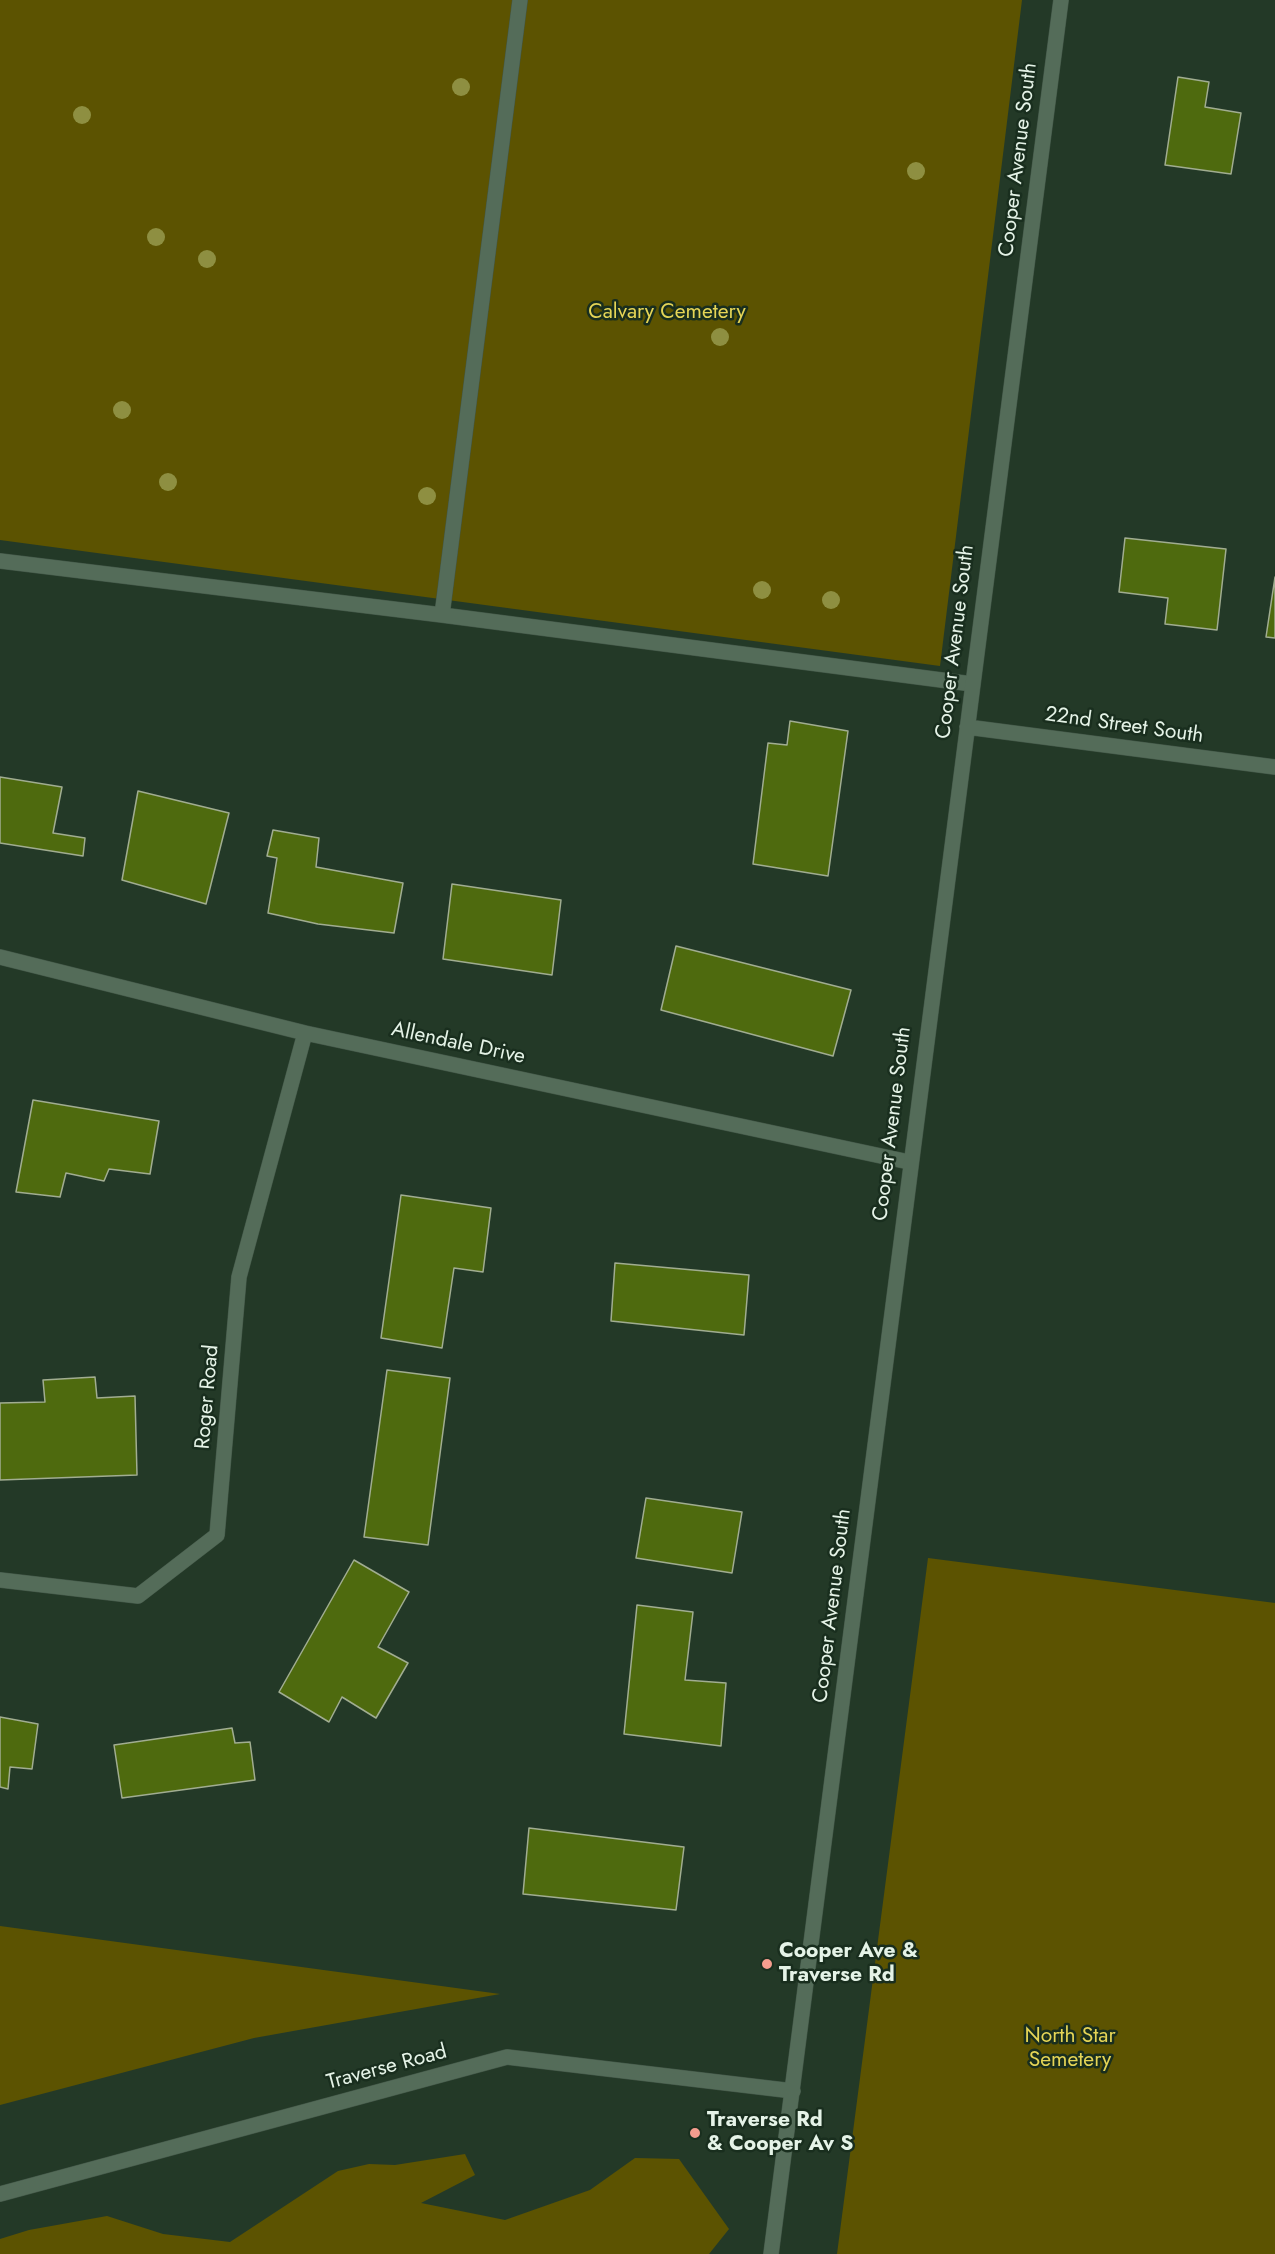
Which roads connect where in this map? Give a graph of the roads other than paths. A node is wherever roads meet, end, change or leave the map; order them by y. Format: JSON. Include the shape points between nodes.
{"nodes":[{"id":1,"x":520,"y":0,"type":"edge"},
{"id":2,"x":1061,"y":0,"type":"edge"},
{"id":3,"x":0,"y":561,"type":"edge"},
{"id":4,"x":441,"y":615,"type":"junction"},
{"id":5,"x":972,"y":684,"type":"junction"},
{"id":6,"x":966,"y":727,"type":"junction"},
{"id":7,"x":1275,"y":767,"type":"edge"},
{"id":8,"x":0,"y":957,"type":"edge"},
{"id":9,"x":305,"y":1033,"type":"junction"},
{"id":10,"x":909,"y":1162,"type":"junction"},
{"id":11,"x":0,"y":1580,"type":"edge"},
{"id":12,"x":793,"y":2091,"type":"junction"},
{"id":13,"x":0,"y":2194,"type":"edge"},
{"id":14,"x":771,"y":2254,"type":"edge"}],
"edges":[{"from":1,"to":4,"type":"street"},
{"from":2,"to":5,"type":"street","name":"Cooper Avenue South"},
{"from":3,"to":4,"type":"street"},
{"from":4,"to":5,"type":"street"},
{"from":5,"to":6,"type":"street","name":"Cooper Avenue South"},
{"from":6,"to":7,"type":"street","name":"22nd Street South"},
{"from":6,"to":10,"type":"street","name":"Cooper Avenue South"},
{"from":8,"to":9,"type":"street","name":"Allendale Drive"},
{"from":9,"to":10,"type":"street","name":"Allendale Drive"},
{"from":9,"to":11,"type":"street","name":"Roger Road","via":[[239,1277],[217,1535],[138,1596]]},
{"from":10,"to":12,"type":"street","name":"Cooper Avenue South"},
{"from":12,"to":13,"type":"street","name":"Traverse Road","via":[[507,2058]]},
{"from":12,"to":14,"type":"street","name":"Cooper Avenue South"}]}
